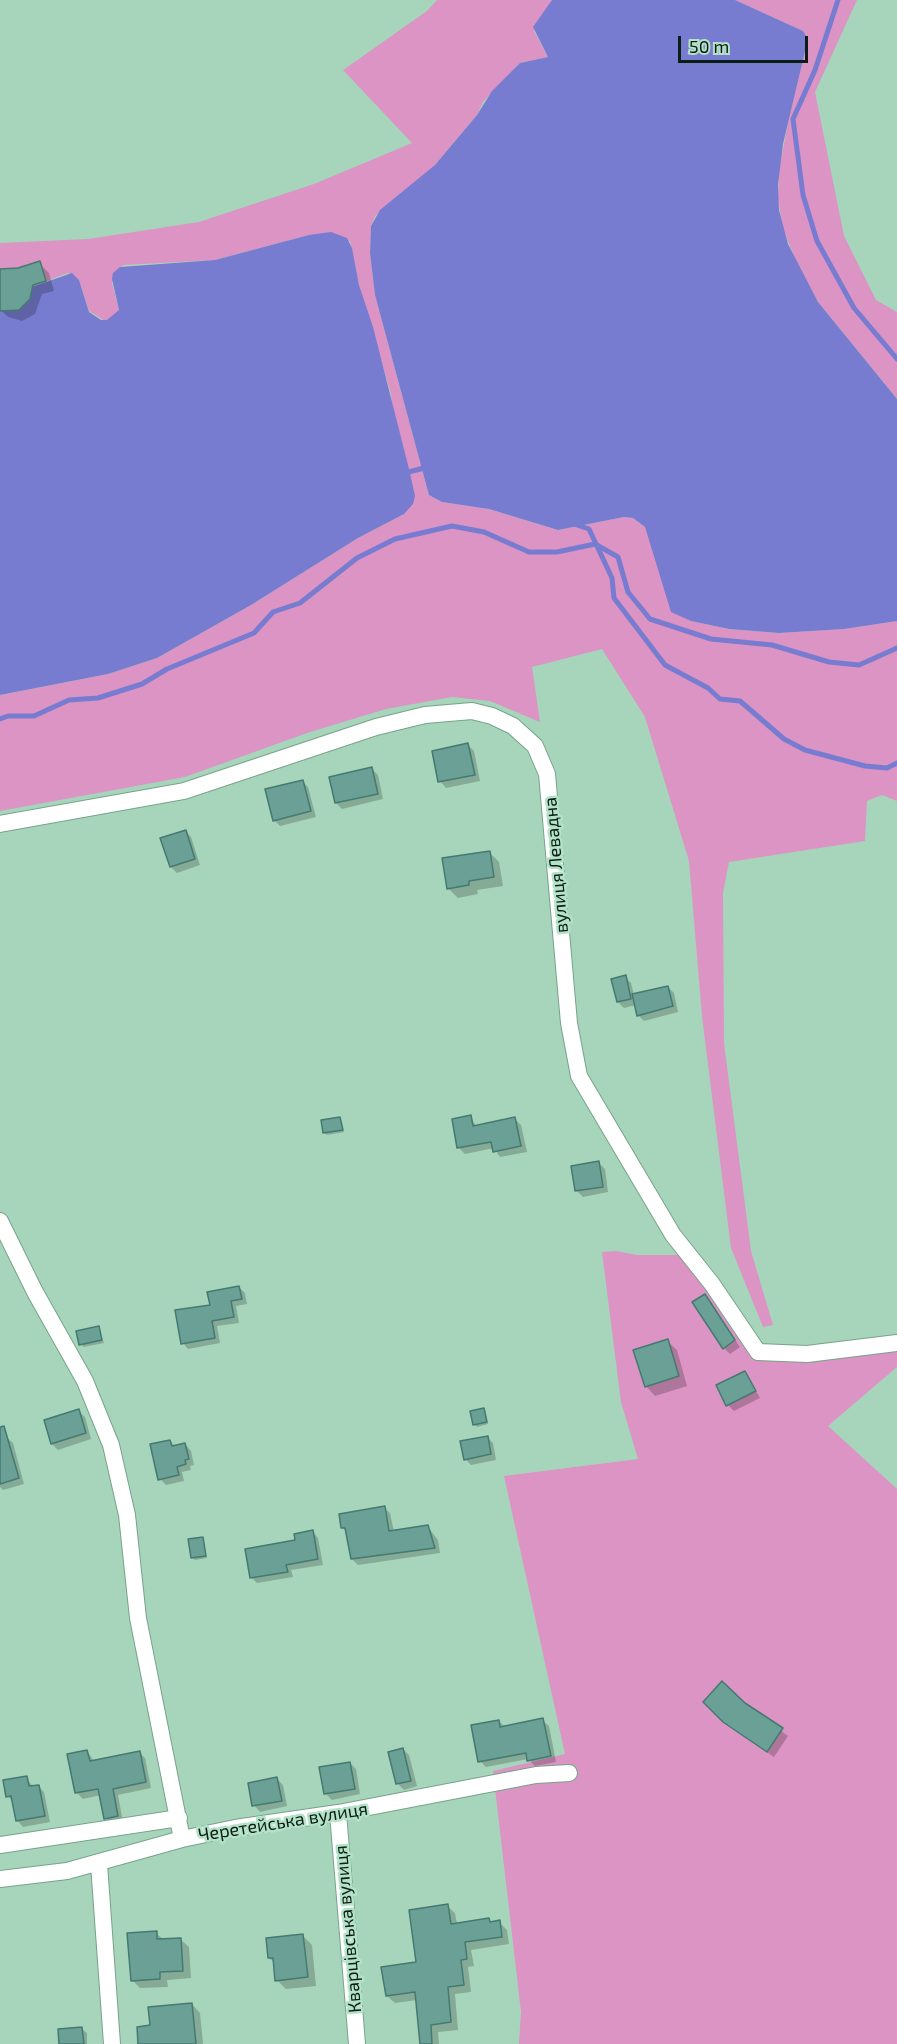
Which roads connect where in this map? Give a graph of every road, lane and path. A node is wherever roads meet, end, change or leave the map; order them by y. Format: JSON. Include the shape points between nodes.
{"nodes":[{"id":1,"x":0,"y":824,"type":"edge"},
{"id":2,"x":0,"y":1221,"type":"edge"},
{"id":3,"x":897,"y":1343,"type":"edge"},
{"id":4,"x":569,"y":1773,"type":"dead end"},
{"id":5,"x":338,"y":1813,"type":"junction"},
{"id":6,"x":179,"y":1818,"type":"junction"},
{"id":7,"x":182,"y":1839,"type":"junction"},
{"id":8,"x":0,"y":1845,"type":"edge"},
{"id":9,"x":99,"y":1864,"type":"junction"},
{"id":10,"x":0,"y":1879,"type":"edge"},
{"id":11,"x":112,"y":2044,"type":"edge"},
{"id":12,"x":357,"y":2044,"type":"edge"}],
"edges":[{"from":1,"to":3,"type":"street","name":"вулиця Левадна","via":[[184,791],[376,727],[425,715],[472,711],[513,726],[535,746],[547,774],[569,1023],[579,1076],[673,1236],[716,1289],[758,1352],[807,1354]]},
{"from":2,"to":6,"type":"street","via":[[85,1381],[111,1445],[127,1515],[138,1618]]},
{"from":4,"to":5,"type":"street","name":"Черетейська вулиця","via":[[536,1775]]},
{"from":5,"to":7,"type":"street","name":"Черетейська вулиця"},
{"from":5,"to":12,"type":"street","name":"Кварцівська вулиця"},
{"from":6,"to":7,"type":"street"},
{"from":6,"to":8,"type":"street"},
{"from":7,"to":9,"type":"street","name":"Черетейська вулиця"},
{"from":9,"to":10,"type":"street","name":"Черетейська вулиця"},
{"from":9,"to":11,"type":"street"}]}
